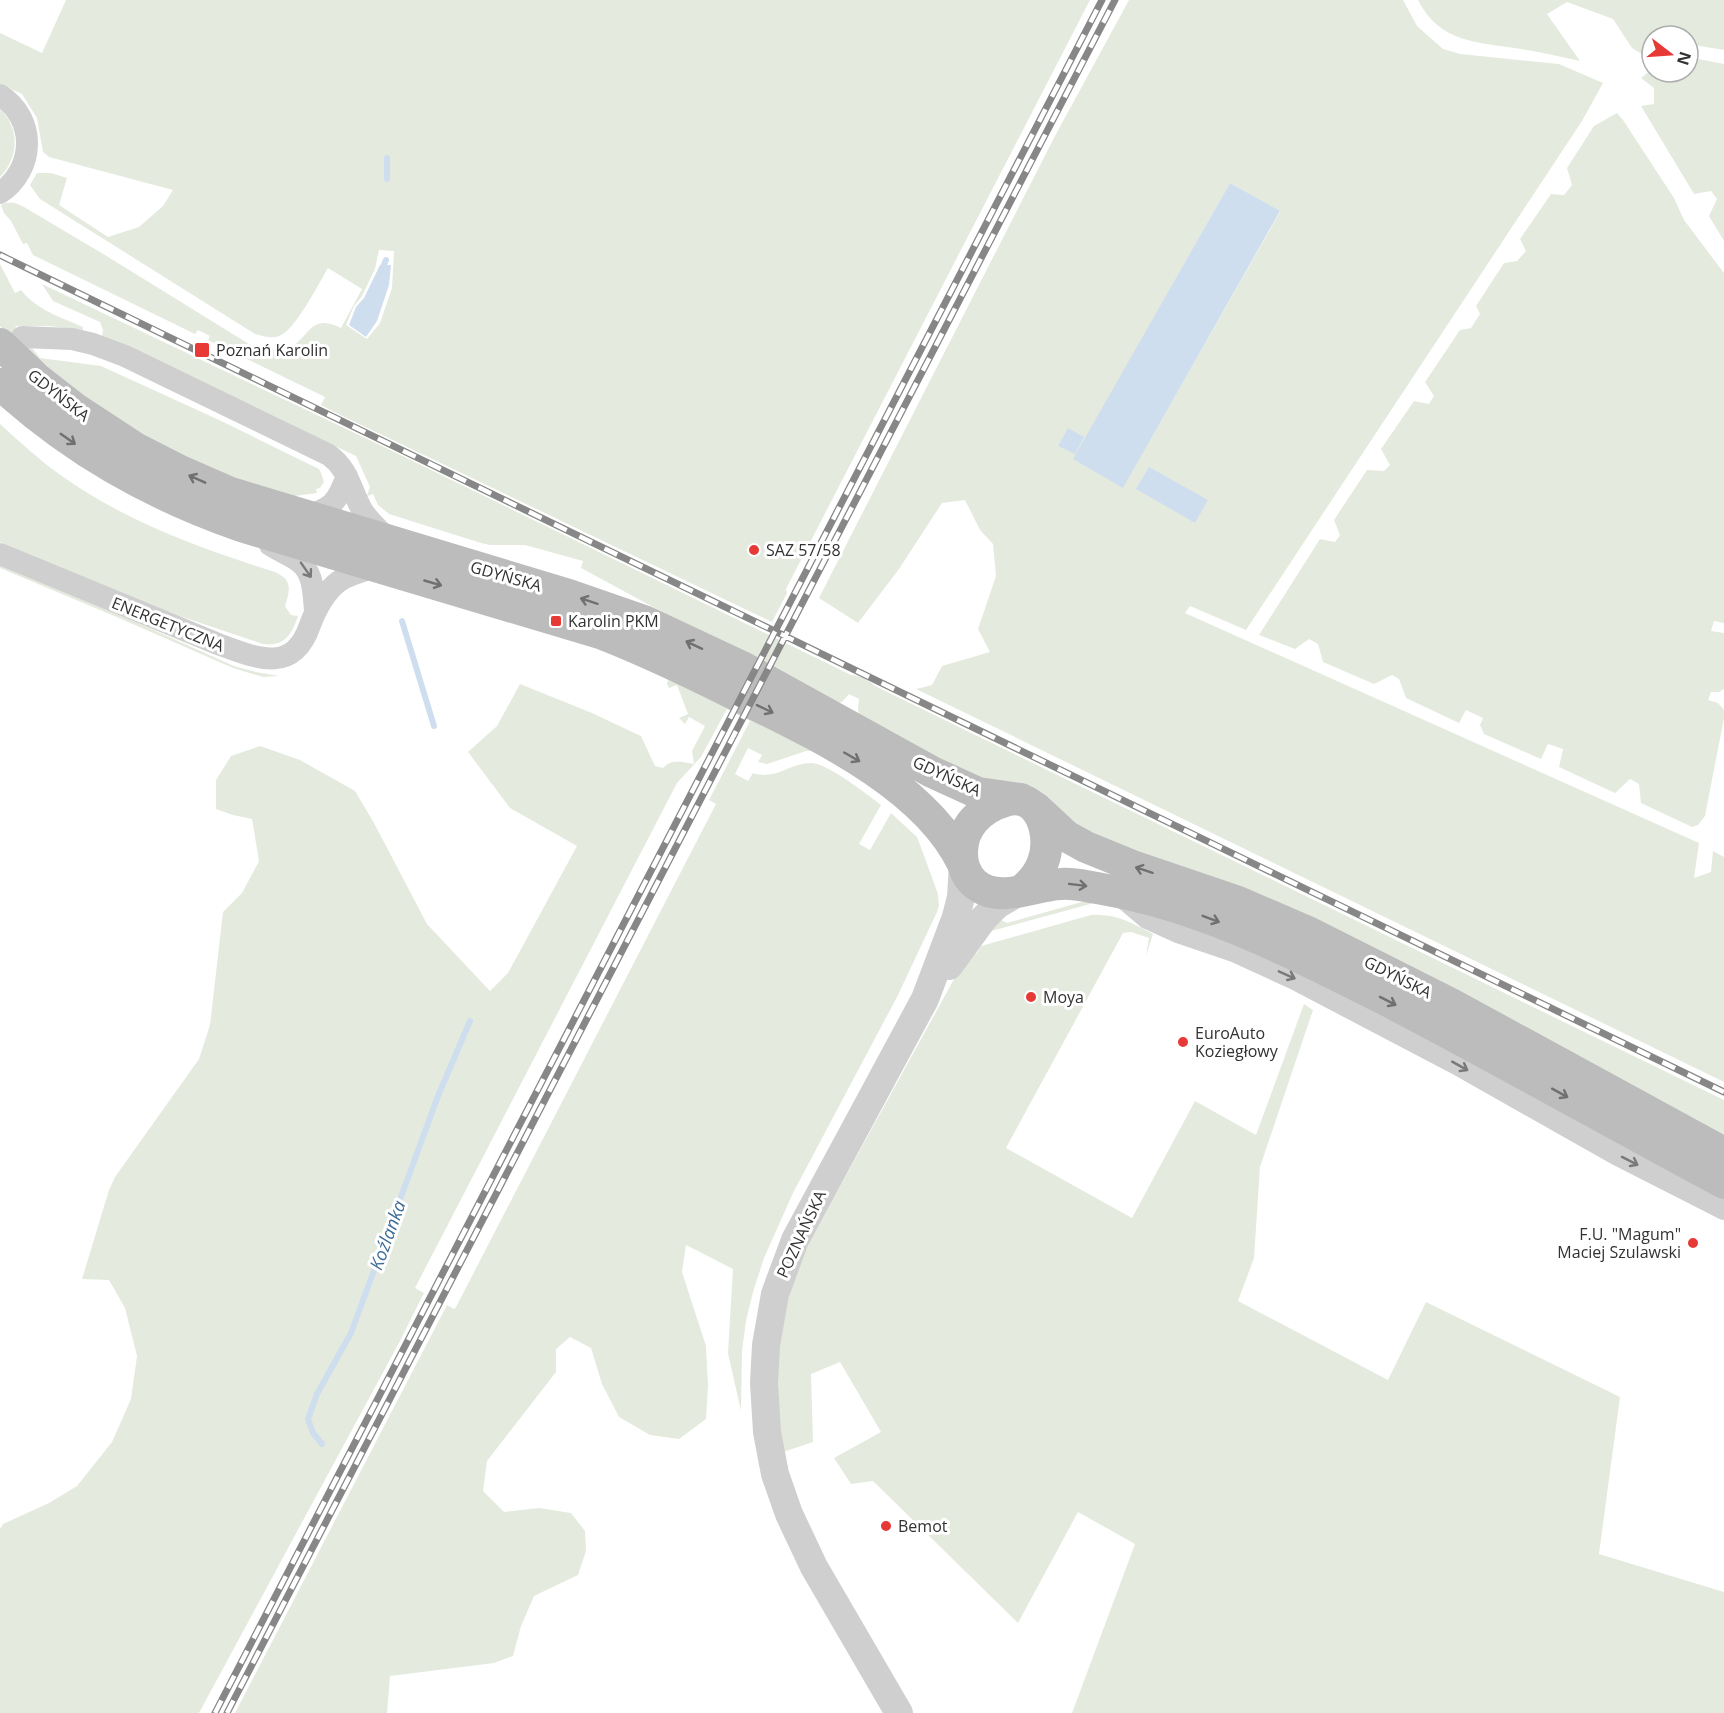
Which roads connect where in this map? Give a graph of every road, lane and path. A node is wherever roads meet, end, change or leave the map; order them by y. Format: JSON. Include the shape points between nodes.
{"nodes":[{"id":1,"x":0,"y":95,"type":"edge"},
{"id":2,"x":0,"y":193,"type":"edge"},
{"id":3,"x":11,"y":340,"type":"edge"},
{"id":4,"x":0,"y":384,"type":"edge"},
{"id":5,"x":347,"y":476,"type":"junction"},
{"id":6,"x":304,"y":516,"type":"junction"},
{"id":7,"x":241,"y":526,"type":"junction"},
{"id":8,"x":0,"y":554,"type":"edge"},
{"id":9,"x":384,"y":554,"type":"junction"},
{"id":10,"x":315,"y":610,"type":"junction"},
{"id":11,"x":1027,"y":803,"type":"junction"},
{"id":12,"x":963,"y":864,"type":"junction"},
{"id":13,"x":1021,"y":891,"type":"junction"},
{"id":14,"x":1112,"y":891,"type":"junction"},
{"id":15,"x":925,"y":999,"type":"junction"},
{"id":16,"x":1724,"y":1153,"type":"edge"},
{"id":17,"x":1724,"y":1183,"type":"edge"},
{"id":18,"x":1724,"y":1209,"type":"edge"},
{"id":19,"x":899,"y":1713,"type":"edge"}],
"edges":[{"from":1,"to":2,"type":"street","via":[[19,114],[27,135],[27,156],[20,173]]},
{"from":3,"to":5,"type":"street","via":[[72,339],[93,344],[329,454]]},
{"from":6,"to":3,"type":"main road","name":"GDYŃSKA","one_way":true,"via":[[212,485],[105,430],[30,373]]},
{"from":4,"to":7,"type":"main road","name":"GDYŃSKA","one_way":true,"via":[[54,430],[107,465],[166,497]]},
{"from":5,"to":6,"type":"street","via":[[334,503]]},
{"from":5,"to":9,"type":"street"},
{"from":6,"to":9,"type":"main road","name":"GDYŃSKA"},
{"from":7,"to":9,"type":"main road","name":"GDYŃSKA"},
{"from":7,"to":10,"type":"street","name":"ENERGETYCZNA","one_way":true,"via":[[306,568],[312,581]]},
{"from":8,"to":10,"type":"street","name":"ENERGETYCZNA","via":[[196,636],[264,659],[281,658],[294,651],[307,633]]},
{"from":9,"to":10,"type":"street","name":"ENERGETYCZNA","via":[[340,581]]},
{"from":11,"to":9,"type":"main road","name":"GDYŃSKA","one_way":true,"via":[[959,786],[744,668],[644,621],[587,600]]},
{"from":9,"to":12,"type":"main road","name":"GDYŃSKA","one_way":true,"via":[[647,651],[784,718],[874,770],[903,792],[932,819]]},
{"from":11,"to":12,"type":"main road","via":[[1004,801],[974,819],[963,845]]},
{"from":11,"to":13,"type":"main road","via":[[1044,824],[1046,842],[1036,876]]},
{"from":16,"to":11,"type":"main road","name":"GDYŃSKA","one_way":true,"via":[[1451,1004],[1310,933],[1238,902],[1086,847],[1066,836]]},
{"from":12,"to":13,"type":"main road","via":[[971,879],[984,890],[1000,894]]},
{"from":12,"to":15,"type":"street","name":"POZNAŃSKA","via":[[956,917]]},
{"from":13,"to":14,"type":"main road","name":"GDYŃSKA","one_way":true,"via":[[1059,884]]},
{"from":13,"to":15,"type":"street","name":"POZNAŃSKA","via":[[984,918]]},
{"from":14,"to":17,"type":"main road","name":"GDYŃSKA","one_way":true,"via":[[1199,915],[1301,957]]},
{"from":14,"to":18,"type":"street","one_way":true,"via":[[1148,918],[1295,979]]},
{"from":15,"to":19,"type":"street","name":"POZNAŃSKA","via":[[792,1249],[769,1321],[764,1383],[772,1461],[789,1514],[814,1567]]}]}
